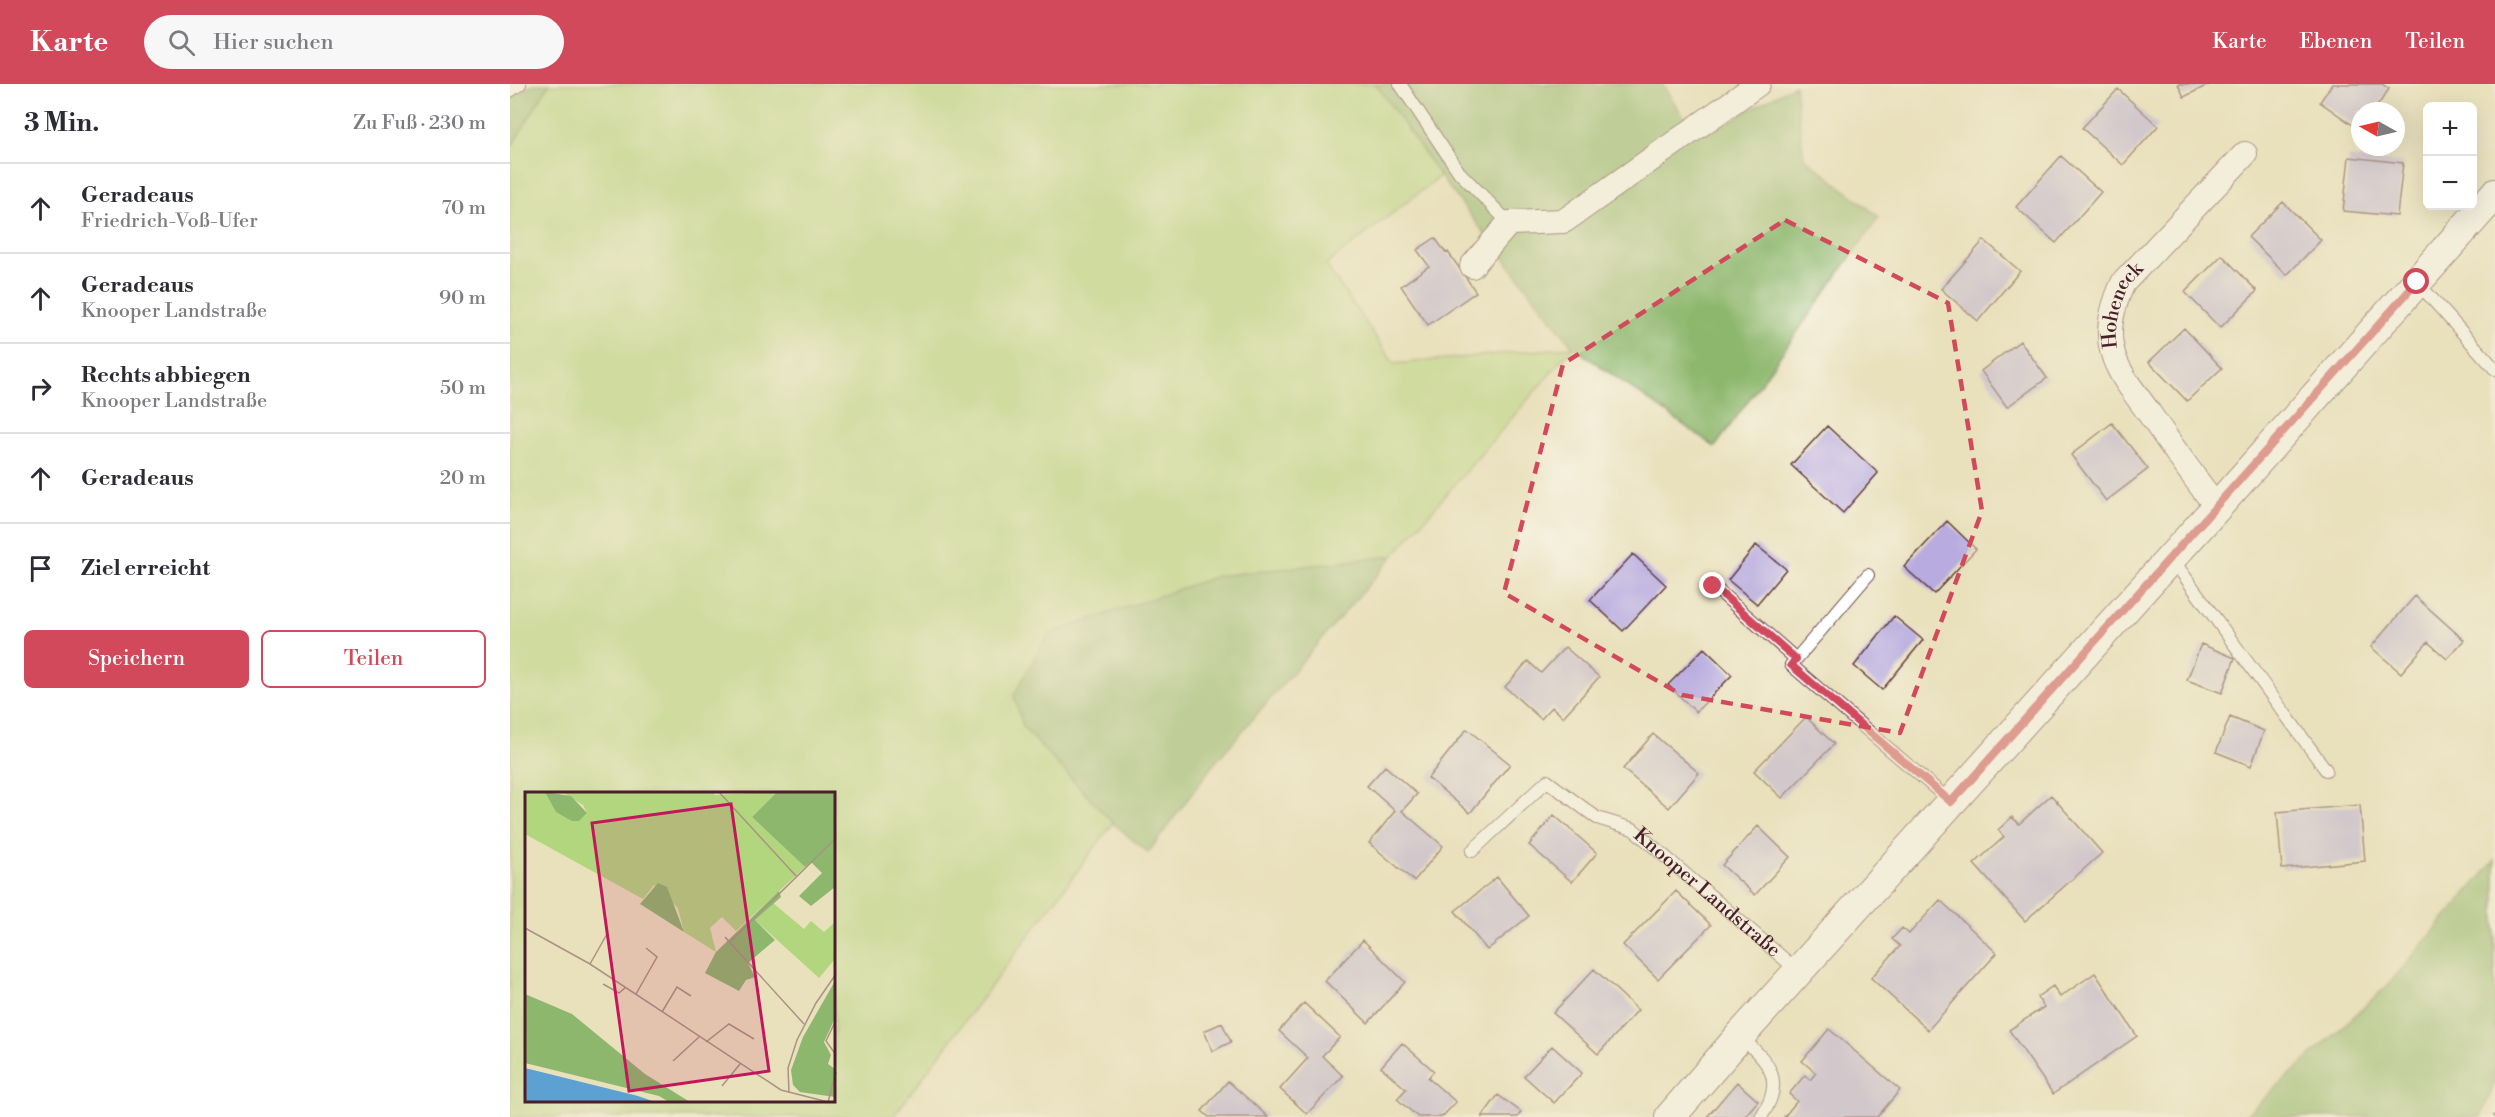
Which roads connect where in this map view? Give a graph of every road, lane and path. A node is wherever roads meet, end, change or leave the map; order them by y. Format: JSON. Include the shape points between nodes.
{"nodes":[{"id":1,"x":520,"y":84,"type":"edge"},
{"id":2,"x":1400,"y":84,"type":"edge"},
{"id":3,"x":1758,"y":84,"type":"edge"},
{"id":4,"x":510,"y":91,"type":"edge"},
{"id":5,"x":2245,"y":154,"type":"dead end"},
{"id":6,"x":2495,"y":194,"type":"edge"},
{"id":7,"x":1509,"y":223,"type":"junction"},
{"id":8,"x":1472,"y":266,"type":"dead end"},
{"id":9,"x":2417,"y":282,"type":"junction"},
{"id":10,"x":2495,"y":369,"type":"edge"},
{"id":11,"x":2217,"y":507,"type":"junction"},
{"id":12,"x":2172,"y":558,"type":"junction"},
{"id":13,"x":1868,"y":574,"type":"dead end"},
{"id":14,"x":1713,"y":586,"type":"dead end"},
{"id":15,"x":1796,"y":659,"type":"junction"},
{"id":16,"x":2326,"y":770,"type":"dead end"},
{"id":17,"x":1951,"y":802,"type":"junction"},
{"id":18,"x":1472,"y":851,"type":"dead end"},
{"id":19,"x":1798,"y":970,"type":"junction"},
{"id":20,"x":1740,"y":1036,"type":"junction"},
{"id":21,"x":1670,"y":1117,"type":"edge"},
{"id":22,"x":1761,"y":1117,"type":"edge"}],
"edges":[{"from":1,"to":4,"type":"lane"},
{"from":2,"to":7,"type":"lane","via":[[1459,172]]},
{"from":3,"to":7,"type":"street","via":[[1564,221]]},
{"from":5,"to":11,"type":"street","name":"Hoheneck","via":[[2123,283],[2114,302],[2111,327],[2111,350],[2123,375]]},
{"from":6,"to":9,"type":"street","name":"Knooper Landstraße"},
{"from":7,"to":8,"type":"street"},
{"from":9,"to":10,"type":"lane"},
{"from":9,"to":11,"type":"street","name":"Knooper Landstraße"},
{"from":11,"to":12,"type":"street","name":"Knooper Landstraße"},
{"from":12,"to":16,"type":"lane"},
{"from":12,"to":17,"type":"street","name":"Knooper Landstraße"},
{"from":13,"to":15,"type":"lane"},
{"from":14,"to":15,"type":"lane"},
{"from":15,"to":17,"type":"lane","via":[[1791,665]]},
{"from":17,"to":19,"type":"street","name":"Knooper Landstraße"},
{"from":18,"to":19,"type":"lane","name":"Knooper Landstraße","via":[[1547,781],[1596,818],[1633,829]]},
{"from":19,"to":20,"type":"street","name":"Knooper Landstraße"},
{"from":20,"to":21,"type":"street","name":"Knooper Landstraße"},
{"from":20,"to":22,"type":"lane","via":[[1771,1069],[1771,1096]]}]}
